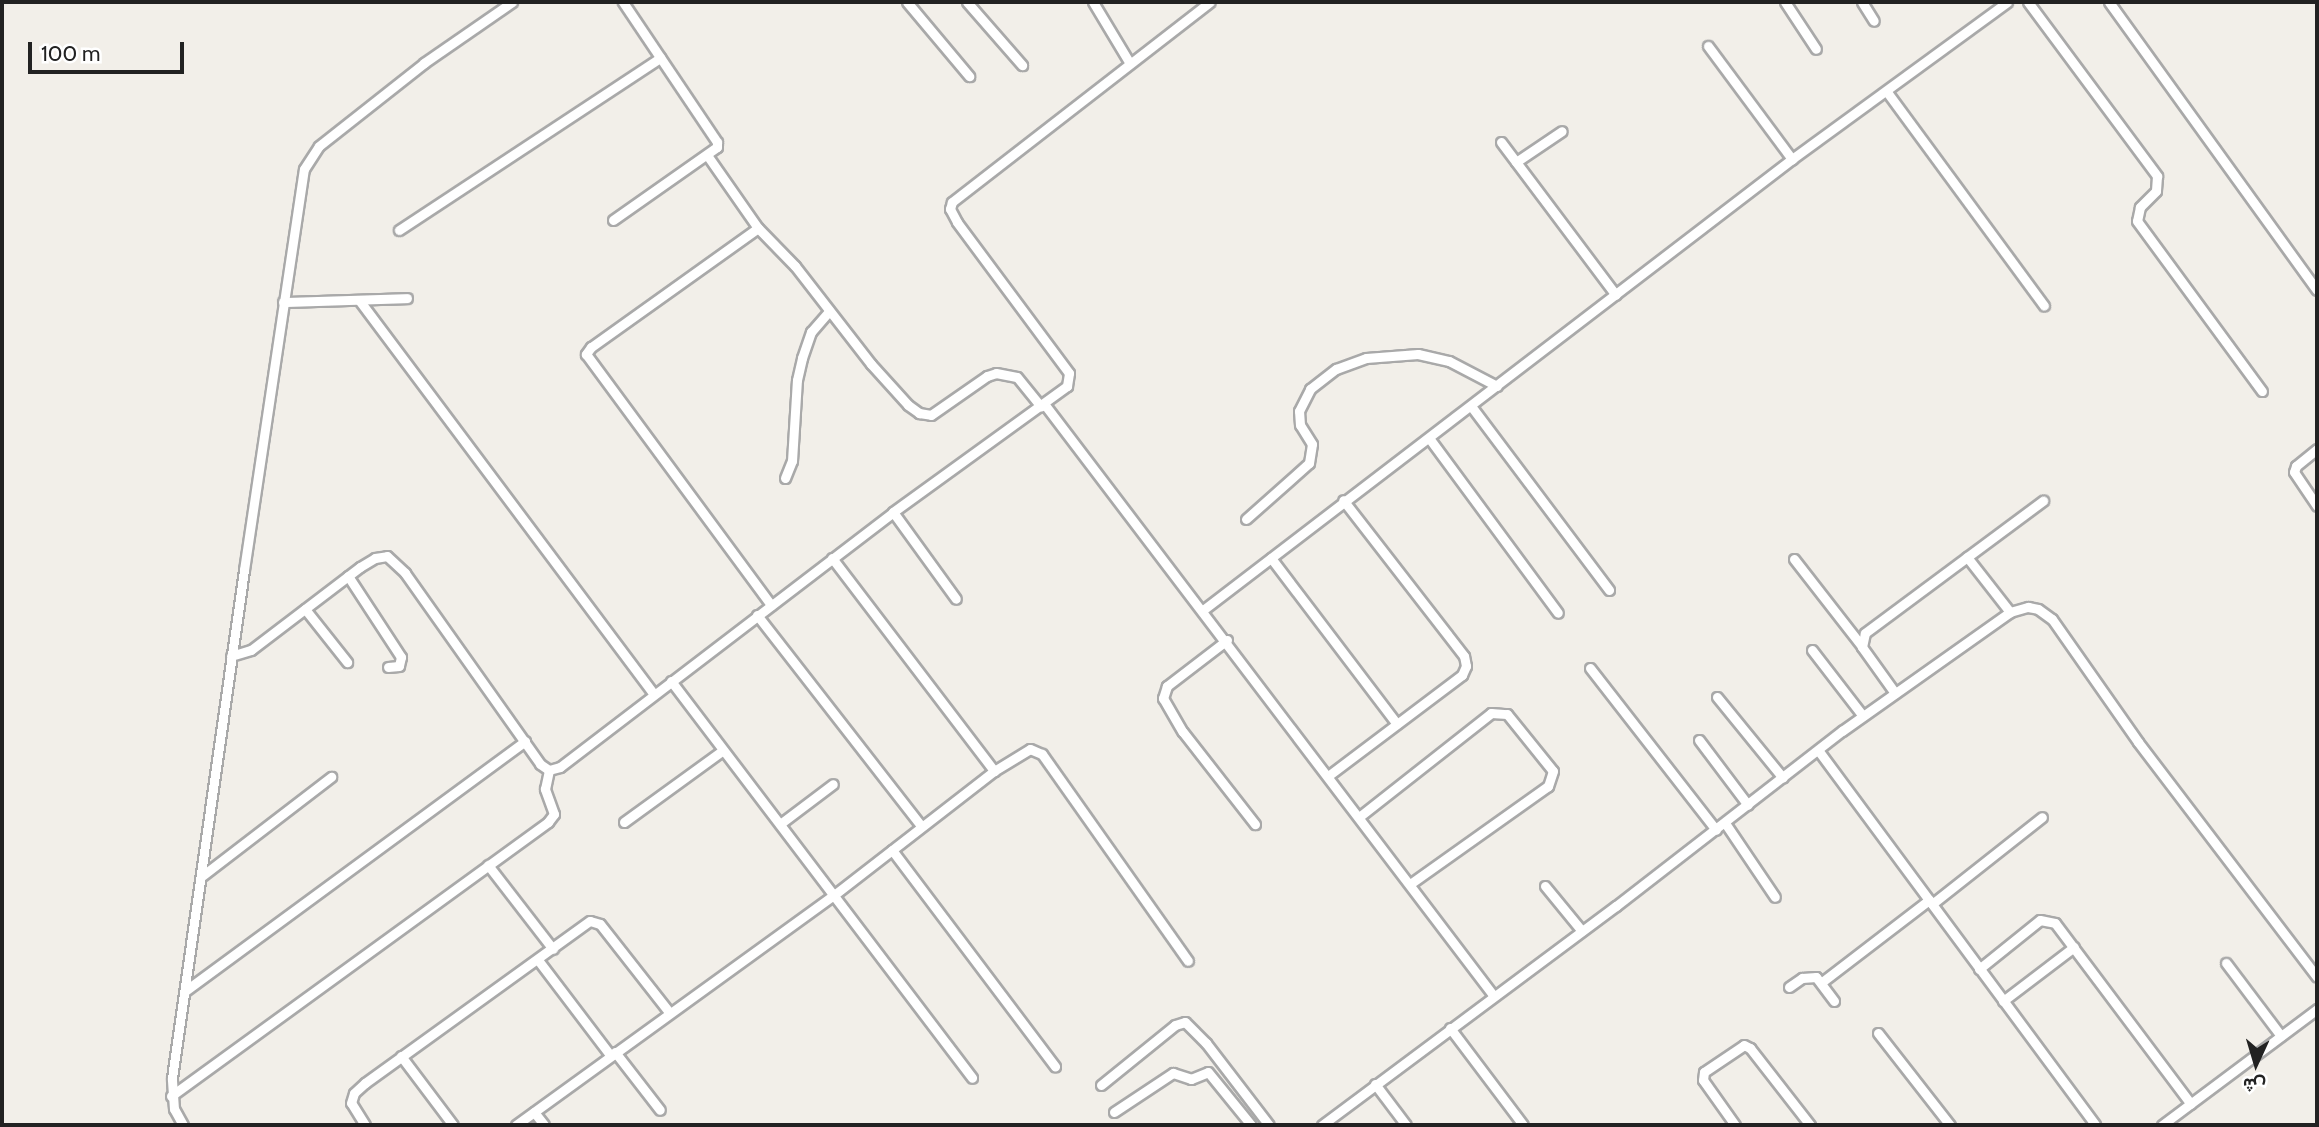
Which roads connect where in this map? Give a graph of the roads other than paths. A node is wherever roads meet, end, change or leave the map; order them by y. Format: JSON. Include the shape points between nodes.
{"nodes":[{"id":1,"x":512,"y":2,"type":"edge"},
{"id":2,"x":623,"y":2,"type":"edge"},
{"id":3,"x":907,"y":2,"type":"edge"},
{"id":4,"x":967,"y":2,"type":"edge"},
{"id":5,"x":1093,"y":2,"type":"edge"},
{"id":6,"x":1210,"y":2,"type":"edge"},
{"id":7,"x":1785,"y":2,"type":"edge"},
{"id":8,"x":1862,"y":2,"type":"edge"},
{"id":9,"x":2007,"y":2,"type":"edge"},
{"id":10,"x":2028,"y":2,"type":"edge"},
{"id":11,"x":2109,"y":2,"type":"edge"},
{"id":12,"x":1874,"y":22,"type":"dead end"},
{"id":13,"x":1708,"y":46,"type":"dead end"},
{"id":14,"x":1816,"y":48,"type":"dead end"},
{"id":15,"x":660,"y":58,"type":"junction"},
{"id":16,"x":1129,"y":62,"type":"junction"},
{"id":17,"x":1022,"y":65,"type":"dead end"},
{"id":18,"x":968,"y":76,"type":"dead end"},
{"id":19,"x":1887,"y":92,"type":"junction"},
{"id":20,"x":1562,"y":131,"type":"dead end"},
{"id":21,"x":1501,"y":142,"type":"dead end"},
{"id":22,"x":707,"y":155,"type":"junction"},
{"id":23,"x":1792,"y":159,"type":"junction"},
{"id":24,"x":1516,"y":162,"type":"junction"},
{"id":25,"x":613,"y":220,"type":"dead end"},
{"id":26,"x":758,"y":228,"type":"junction"},
{"id":27,"x":399,"y":230,"type":"dead end"},
{"id":28,"x":2317,"y":290,"type":"edge"},
{"id":29,"x":1616,"y":295,"type":"junction"},
{"id":30,"x":407,"y":298,"type":"dead end"},
{"id":31,"x":359,"y":300,"type":"junction"},
{"id":32,"x":283,"y":302,"type":"junction"},
{"id":33,"x":2044,"y":306,"type":"dead end"},
{"id":34,"x":829,"y":311,"type":"junction"},
{"id":35,"x":1497,"y":386,"type":"junction"},
{"id":36,"x":2262,"y":391,"type":"dead end"},
{"id":37,"x":1043,"y":406,"type":"junction"},
{"id":38,"x":1471,"y":406,"type":"junction"},
{"id":39,"x":1429,"y":438,"type":"junction"},
{"id":40,"x":2317,"y":449,"type":"edge"},
{"id":41,"x":785,"y":478,"type":"dead end"},
{"id":42,"x":1343,"y":500,"type":"junction"},
{"id":43,"x":2043,"y":501,"type":"dead end"},
{"id":44,"x":2317,"y":506,"type":"edge"},
{"id":45,"x":893,"y":512,"type":"junction"},
{"id":46,"x":1247,"y":519,"type":"dead end"},
{"id":47,"x":1967,"y":557,"type":"junction"},
{"id":48,"x":832,"y":558,"type":"junction"},
{"id":49,"x":1271,"y":558,"type":"junction"},
{"id":50,"x":1794,"y":559,"type":"dead end"},
{"id":51,"x":348,"y":576,"type":"junction"},
{"id":52,"x":1609,"y":590,"type":"dead end"},
{"id":53,"x":956,"y":598,"type":"dead end"},
{"id":54,"x":771,"y":605,"type":"junction"},
{"id":55,"x":305,"y":609,"type":"junction"},
{"id":56,"x":1203,"y":610,"type":"junction"},
{"id":57,"x":2010,"y":612,"type":"junction"},
{"id":58,"x":1558,"y":613,"type":"dead end"},
{"id":59,"x":757,"y":615,"type":"junction"},
{"id":60,"x":1227,"y":640,"type":"junction"},
{"id":61,"x":1862,"y":646,"type":"junction"},
{"id":62,"x":1812,"y":650,"type":"dead end"},
{"id":63,"x":231,"y":656,"type":"junction"},
{"id":64,"x":347,"y":662,"type":"dead end"},
{"id":65,"x":388,"y":667,"type":"dead end"},
{"id":66,"x":1590,"y":668,"type":"dead end"},
{"id":67,"x":671,"y":681,"type":"junction"},
{"id":68,"x":1895,"y":693,"type":"junction"},
{"id":69,"x":654,"y":694,"type":"junction"},
{"id":70,"x":1717,"y":697,"type":"dead end"},
{"id":71,"x":1863,"y":716,"type":"junction"},
{"id":72,"x":1397,"y":724,"type":"junction"},
{"id":73,"x":1699,"y":740,"type":"dead end"},
{"id":74,"x":526,"y":741,"type":"junction"},
{"id":75,"x":723,"y":750,"type":"junction"},
{"id":76,"x":1818,"y":750,"type":"junction"},
{"id":77,"x":550,"y":771,"type":"junction"},
{"id":78,"x":994,"y":771,"type":"junction"},
{"id":79,"x":1328,"y":776,"type":"junction"},
{"id":80,"x":331,"y":777,"type":"dead end"},
{"id":81,"x":1783,"y":778,"type":"junction"},
{"id":82,"x":833,"y":784,"type":"dead end"},
{"id":83,"x":1748,"y":805,"type":"junction"},
{"id":84,"x":1359,"y":817,"type":"junction"},
{"id":85,"x":2042,"y":817,"type":"dead end"},
{"id":86,"x":624,"y":822,"type":"dead end"},
{"id":87,"x":1726,"y":823,"type":"junction"},
{"id":88,"x":780,"y":824,"type":"junction"},
{"id":89,"x":1255,"y":824,"type":"dead end"},
{"id":90,"x":921,"y":826,"type":"junction"},
{"id":91,"x":1716,"y":830,"type":"junction"},
{"id":92,"x":892,"y":850,"type":"junction"},
{"id":93,"x":488,"y":865,"type":"junction"},
{"id":94,"x":202,"y":876,"type":"junction"},
{"id":95,"x":1410,"y":884,"type":"junction"},
{"id":96,"x":1545,"y":886,"type":"dead end"},
{"id":97,"x":834,"y":895,"type":"junction"},
{"id":98,"x":1775,"y":897,"type":"dead end"},
{"id":99,"x":1930,"y":902,"type":"junction"},
{"id":100,"x":1582,"y":931,"type":"junction"},
{"id":101,"x":2074,"y":947,"type":"junction"},
{"id":102,"x":553,"y":949,"type":"junction"},
{"id":103,"x":538,"y":960,"type":"junction"},
{"id":104,"x":1188,"y":961,"type":"dead end"},
{"id":105,"x":2226,"y":962,"type":"dead end"},
{"id":106,"x":1979,"y":969,"type":"junction"},
{"id":107,"x":2317,"y":977,"type":"edge"},
{"id":108,"x":1822,"y":982,"type":"junction"},
{"id":109,"x":1789,"y":987,"type":"dead end"},
{"id":110,"x":185,"y":991,"type":"junction"},
{"id":111,"x":1493,"y":995,"type":"junction"},
{"id":112,"x":1835,"y":1000,"type":"dead end"},
{"id":113,"x":2003,"y":1000,"type":"junction"},
{"id":114,"x":2317,"y":1009,"type":"edge"},
{"id":115,"x":669,"y":1012,"type":"junction"},
{"id":116,"x":1450,"y":1028,"type":"junction"},
{"id":117,"x":1878,"y":1033,"type":"dead end"},
{"id":118,"x":2281,"y":1036,"type":"junction"},
{"id":119,"x":612,"y":1054,"type":"junction"},
{"id":120,"x":401,"y":1056,"type":"junction"},
{"id":121,"x":1055,"y":1066,"type":"dead end"},
{"id":122,"x":972,"y":1078,"type":"dead end"},
{"id":123,"x":1376,"y":1084,"type":"junction"},
{"id":124,"x":1101,"y":1085,"type":"dead end"},
{"id":125,"x":172,"y":1096,"type":"junction"},
{"id":126,"x":2191,"y":1104,"type":"junction"},
{"id":127,"x":660,"y":1110,"type":"dead end"},
{"id":128,"x":534,"y":1112,"type":"junction"},
{"id":129,"x":1114,"y":1112,"type":"dead end"},
{"id":130,"x":183,"y":1125,"type":"edge"},
{"id":131,"x":365,"y":1125,"type":"edge"},
{"id":132,"x":453,"y":1125,"type":"edge"},
{"id":133,"x":516,"y":1125,"type":"edge"},
{"id":134,"x":544,"y":1125,"type":"edge"},
{"id":135,"x":1251,"y":1125,"type":"edge"},
{"id":136,"x":1269,"y":1125,"type":"edge"},
{"id":137,"x":1322,"y":1125,"type":"edge"},
{"id":138,"x":1406,"y":1125,"type":"edge"},
{"id":139,"x":1523,"y":1125,"type":"edge"},
{"id":140,"x":1735,"y":1125,"type":"edge"},
{"id":141,"x":1810,"y":1125,"type":"edge"},
{"id":142,"x":1950,"y":1125,"type":"edge"},
{"id":143,"x":2095,"y":1125,"type":"edge"},
{"id":144,"x":2162,"y":1125,"type":"edge"}],
"edges":[{"from":1,"to":32,"type":"street","via":[[424,63],[309,157]]},
{"from":2,"to":15,"type":"street"},
{"from":3,"to":18,"type":"street"},
{"from":4,"to":17,"type":"street"},
{"from":5,"to":16,"type":"street"},
{"from":6,"to":16,"type":"street"},
{"from":7,"to":14,"type":"street"},
{"from":8,"to":12,"type":"street"},
{"from":9,"to":19,"type":"street"},
{"from":10,"to":36,"type":"street","via":[[2157,176],[2156,191],[2140,206],[2137,221]]},
{"from":11,"to":28,"type":"street"},
{"from":13,"to":23,"type":"street"},
{"from":15,"to":22,"type":"street","via":[[717,142]]},
{"from":15,"to":27,"type":"street"},
{"from":16,"to":37,"type":"street","via":[[952,202],[950,209],[1070,376],[1067,386]]},
{"from":19,"to":23,"type":"street"},
{"from":19,"to":33,"type":"street"},
{"from":20,"to":24,"type":"street"},
{"from":21,"to":24,"type":"street"},
{"from":22,"to":25,"type":"street"},
{"from":22,"to":26,"type":"street"},
{"from":23,"to":29,"type":"street"},
{"from":24,"to":29,"type":"street"},
{"from":26,"to":34,"type":"street"},
{"from":26,"to":54,"type":"street","via":[[586,354]]},
{"from":29,"to":35,"type":"street"},
{"from":30,"to":31,"type":"street"},
{"from":31,"to":32,"type":"street"},
{"from":31,"to":69,"type":"street"},
{"from":32,"to":63,"type":"street"},
{"from":34,"to":37,"type":"street","via":[[871,364],[919,413],[931,415],[942,410],[996,373],[1017,377]]},
{"from":34,"to":41,"type":"street","via":[[811,332],[802,358],[793,453]]},
{"from":35,"to":38,"type":"street"},
{"from":35,"to":46,"type":"street","via":[[1457,364],[1426,355],[1366,358],[1336,369],[1310,389],[1299,411],[1300,425],[1312,444],[1309,463]]},
{"from":37,"to":45,"type":"street"},
{"from":37,"to":56,"type":"street"},
{"from":38,"to":39,"type":"street"},
{"from":38,"to":52,"type":"street"},
{"from":39,"to":42,"type":"street"},
{"from":39,"to":58,"type":"street"},
{"from":40,"to":44,"type":"street","via":[[2294,472]]},
{"from":42,"to":49,"type":"street"},
{"from":42,"to":72,"type":"street","via":[[1464,656],[1462,675]]},
{"from":43,"to":47,"type":"street"},
{"from":45,"to":48,"type":"street"},
{"from":45,"to":53,"type":"street"},
{"from":47,"to":57,"type":"street"},
{"from":47,"to":61,"type":"street","via":[[1864,633]]},
{"from":48,"to":54,"type":"street"},
{"from":48,"to":78,"type":"street"},
{"from":49,"to":56,"type":"street"},
{"from":49,"to":72,"type":"street"},
{"from":50,"to":61,"type":"street"},
{"from":51,"to":55,"type":"street"},
{"from":51,"to":65,"type":"street","via":[[401,657],[399,666]]},
{"from":51,"to":74,"type":"street","via":[[375,558],[392,558]]},
{"from":54,"to":59,"type":"street"},
{"from":55,"to":63,"type":"street","via":[[251,650]]},
{"from":55,"to":64,"type":"street"},
{"from":56,"to":60,"type":"street"},
{"from":57,"to":68,"type":"street"},
{"from":57,"to":107,"type":"street","via":[[2038,608],[2052,619],[2138,742]]},
{"from":59,"to":67,"type":"street"},
{"from":59,"to":90,"type":"street"},
{"from":60,"to":79,"type":"street"},
{"from":60,"to":89,"type":"street","via":[[1167,686],[1163,698],[1183,732]]},
{"from":61,"to":68,"type":"street"},
{"from":62,"to":71,"type":"street"},
{"from":63,"to":94,"type":"street"},
{"from":66,"to":91,"type":"street"},
{"from":67,"to":69,"type":"street"},
{"from":67,"to":75,"type":"street"},
{"from":68,"to":71,"type":"street"},
{"from":69,"to":77,"type":"street"},
{"from":70,"to":81,"type":"street"},
{"from":71,"to":76,"type":"street"},
{"from":72,"to":79,"type":"street"},
{"from":73,"to":83,"type":"street"},
{"from":74,"to":77,"type":"street"},
{"from":74,"to":110,"type":"street"},
{"from":75,"to":86,"type":"street"},
{"from":75,"to":88,"type":"street"},
{"from":76,"to":81,"type":"street"},
{"from":76,"to":99,"type":"street"},
{"from":77,"to":93,"type":"street","via":[[545,789],[553,818]]},
{"from":78,"to":90,"type":"street"},
{"from":78,"to":104,"type":"street","via":[[1022,751],[1036,749],[1042,754]]},
{"from":79,"to":84,"type":"street"},
{"from":80,"to":94,"type":"street"},
{"from":81,"to":83,"type":"street"},
{"from":82,"to":88,"type":"street"},
{"from":83,"to":87,"type":"street"},
{"from":84,"to":95,"type":"street"},
{"from":84,"to":95,"type":"street","via":[[1491,713],[1507,714],[1553,771],[1548,786]]},
{"from":85,"to":99,"type":"street"},
{"from":87,"to":91,"type":"street"},
{"from":87,"to":98,"type":"street"},
{"from":88,"to":97,"type":"street"},
{"from":90,"to":92,"type":"street"},
{"from":91,"to":100,"type":"street"},
{"from":92,"to":97,"type":"street"},
{"from":92,"to":121,"type":"street"},
{"from":93,"to":102,"type":"street"},
{"from":93,"to":125,"type":"street"},
{"from":94,"to":110,"type":"street"},
{"from":95,"to":111,"type":"street"},
{"from":96,"to":100,"type":"street"},
{"from":97,"to":115,"type":"street"},
{"from":97,"to":122,"type":"street"},
{"from":99,"to":106,"type":"street"},
{"from":99,"to":108,"type":"street"},
{"from":100,"to":111,"type":"street"},
{"from":101,"to":106,"type":"street","via":[[2055,923],[2040,920]]},
{"from":101,"to":113,"type":"street"},
{"from":101,"to":126,"type":"street"},
{"from":102,"to":103,"type":"street"},
{"from":102,"to":115,"type":"street","via":[[590,921],[597,922]]},
{"from":103,"to":119,"type":"street"},
{"from":103,"to":120,"type":"street"},
{"from":105,"to":118,"type":"street"},
{"from":106,"to":113,"type":"street"},
{"from":108,"to":109,"type":"street","via":[[1809,976]]},
{"from":108,"to":112,"type":"street"},
{"from":110,"to":125,"type":"street"},
{"from":111,"to":116,"type":"street"},
{"from":113,"to":143,"type":"street"},
{"from":114,"to":118,"type":"street"},
{"from":115,"to":119,"type":"street"},
{"from":116,"to":123,"type":"street"},
{"from":116,"to":139,"type":"street"},
{"from":117,"to":142,"type":"street"},
{"from":118,"to":126,"type":"street"},
{"from":119,"to":127,"type":"street"},
{"from":119,"to":128,"type":"street"},
{"from":120,"to":131,"type":"street","via":[[352,1098],[353,1111]]},
{"from":120,"to":132,"type":"street"},
{"from":123,"to":137,"type":"street"},
{"from":123,"to":138,"type":"street"},
{"from":124,"to":136,"type":"street","via":[[1185,1022],[1206,1042]]},
{"from":125,"to":130,"type":"street"},
{"from":126,"to":144,"type":"street"},
{"from":128,"to":133,"type":"street"},
{"from":128,"to":134,"type":"street"},
{"from":129,"to":135,"type":"street","via":[[1173,1073],[1191,1079],[1208,1072]]},
{"from":140,"to":141,"type":"street","via":[[1703,1080],[1704,1072],[1744,1045]]}]}
